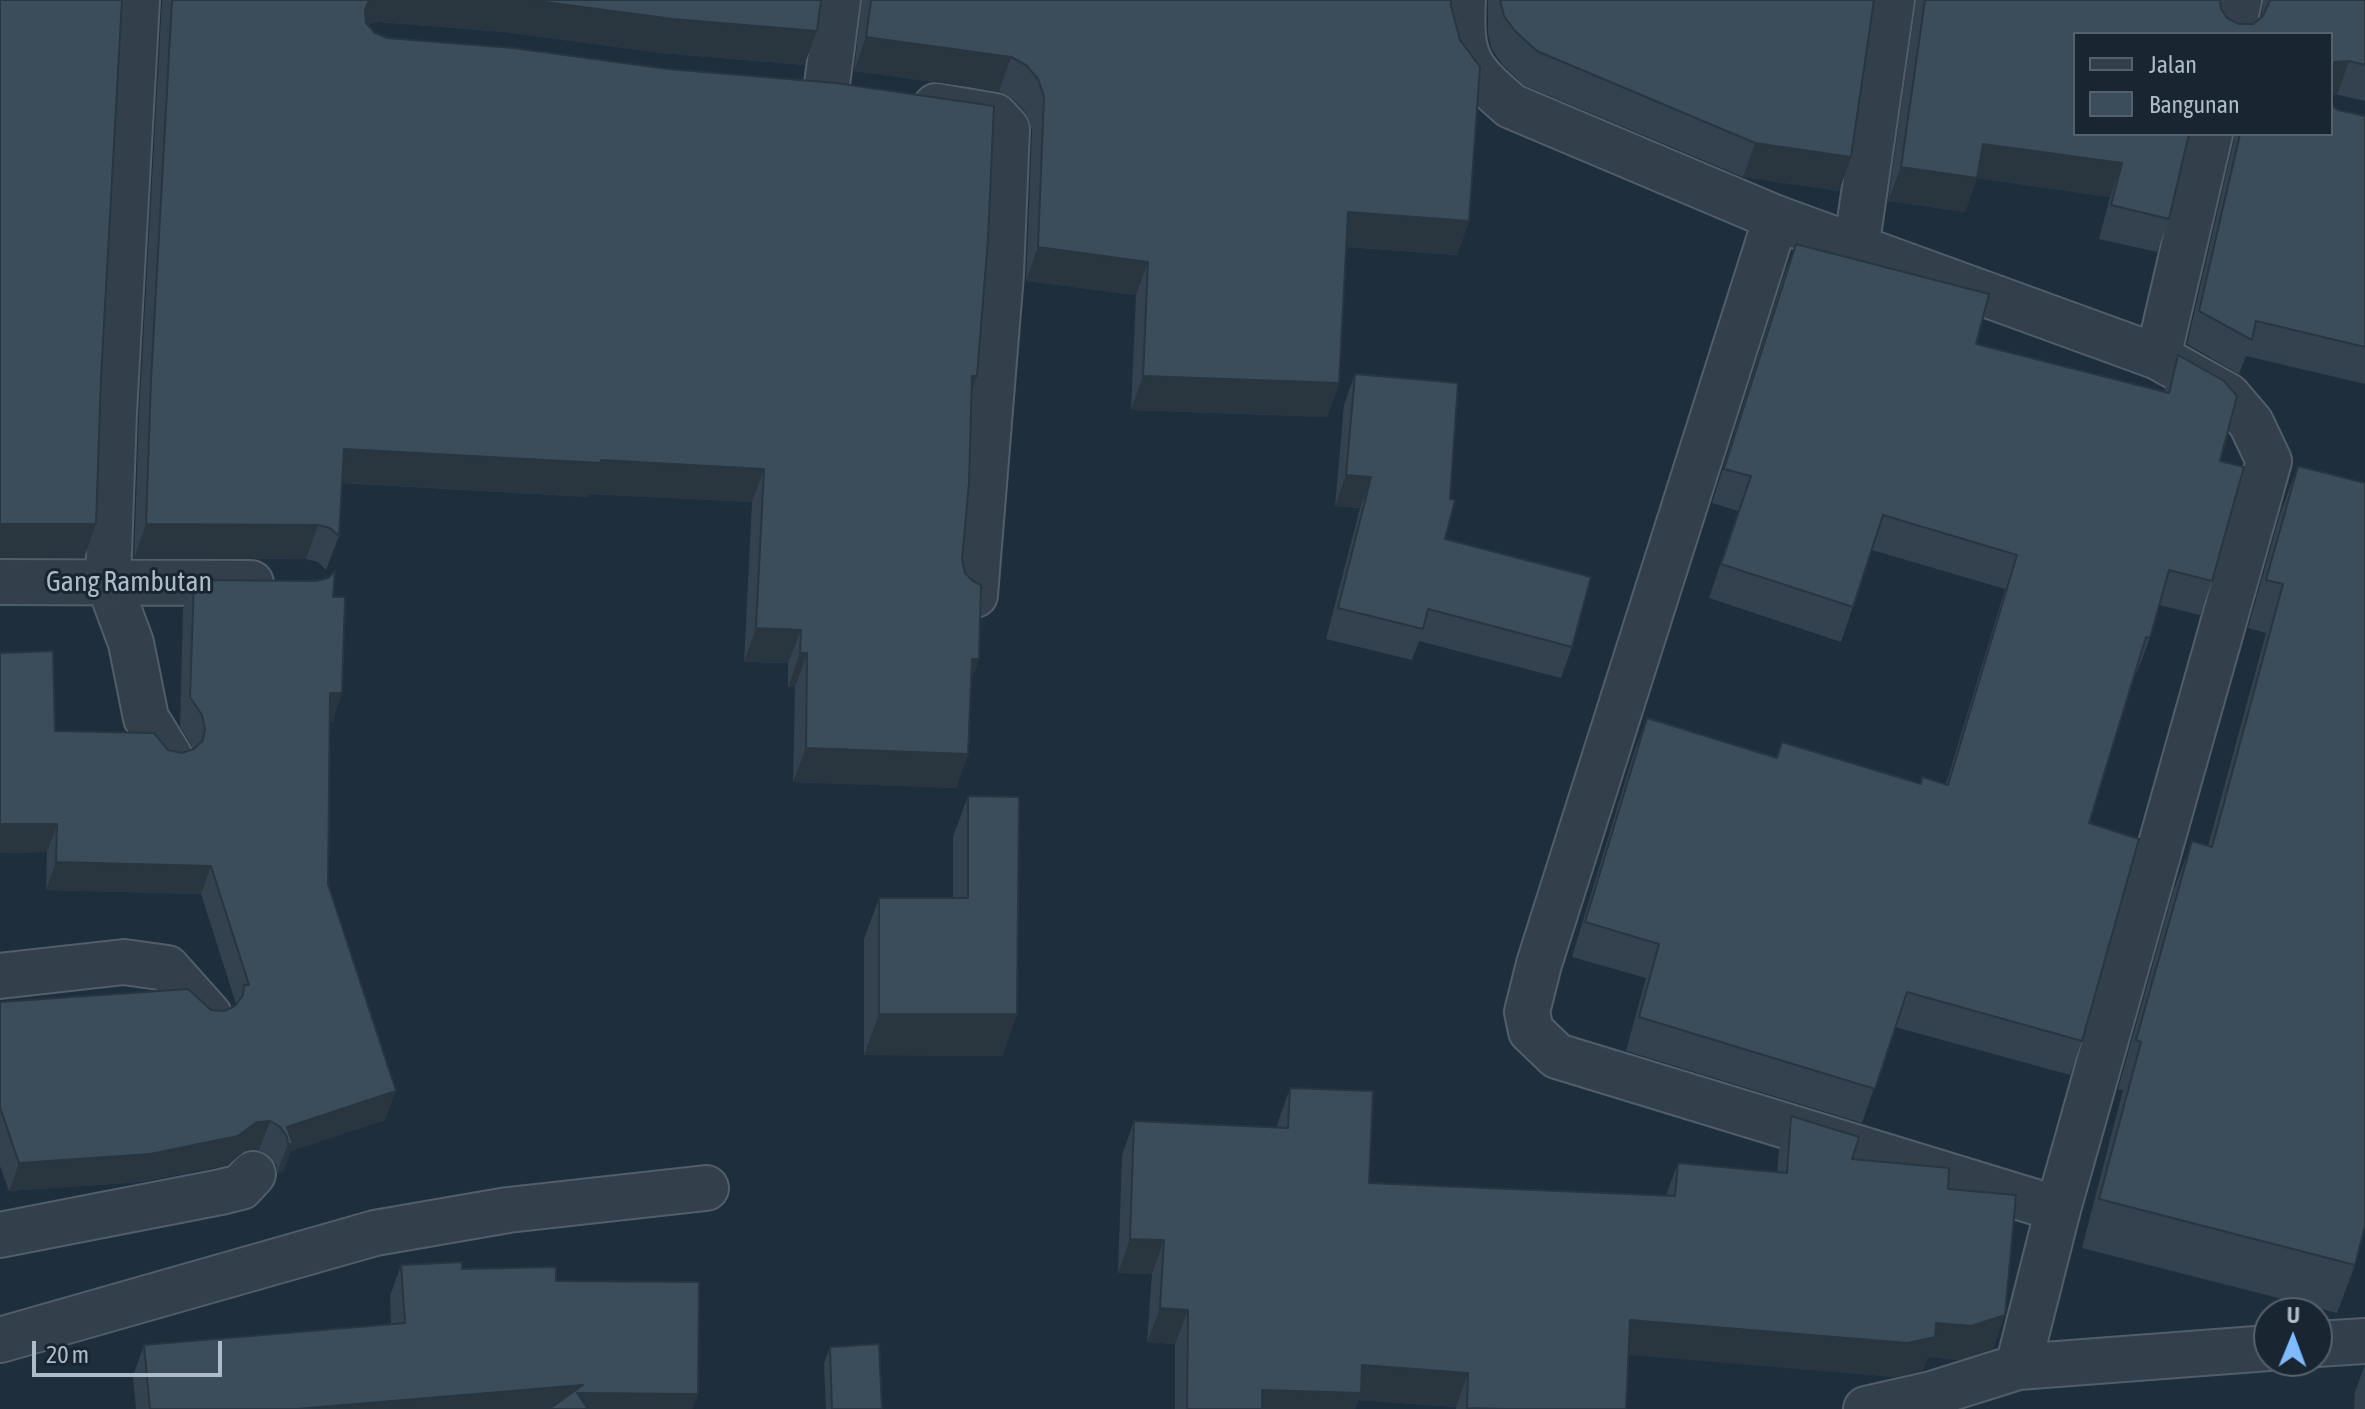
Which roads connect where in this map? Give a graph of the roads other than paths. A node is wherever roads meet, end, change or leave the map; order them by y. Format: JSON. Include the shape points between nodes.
{"nodes":[{"id":1,"x":137,"y":0,"type":"edge"},
{"id":2,"x":838,"y":0,"type":"edge"},
{"id":3,"x":1463,"y":0,"type":"edge"},
{"id":4,"x":1892,"y":0,"type":"edge"},
{"id":5,"x":2239,"y":0,"type":"edge"},
{"id":6,"x":2232,"y":32,"type":"edge"},
{"id":7,"x":780,"y":88,"type":"edge"},
{"id":8,"x":861,"y":96,"type":"junction"},
{"id":9,"x":2210,"y":136,"type":"edge"},
{"id":10,"x":1776,"y":218,"type":"junction"},
{"id":11,"x":1856,"y":249,"type":"junction"},
{"id":12,"x":2158,"y":357,"type":"junction"},
{"id":13,"x":108,"y":581,"type":"junction"},
{"id":14,"x":0,"y":582,"type":"edge"},
{"id":15,"x":291,"y":584,"type":"edge"},
{"id":16,"x":975,"y":595,"type":"edge"},
{"id":17,"x":170,"y":757,"type":"edge"},
{"id":18,"x":0,"y":976,"type":"edge"},
{"id":19,"x":209,"y":1015,"type":"edge"},
{"id":20,"x":253,"y":1174,"type":"dead end"},
{"id":21,"x":706,"y":1188,"type":"dead end"},
{"id":22,"x":2058,"y":1209,"type":"junction"},
{"id":23,"x":0,"y":1235,"type":"edge"},
{"id":24,"x":0,"y":1340,"type":"edge"},
{"id":25,"x":2365,"y":1341,"type":"edge"},
{"id":26,"x":2333,"y":1343,"type":"edge"},
{"id":27,"x":2253,"y":1349,"type":"edge"},
{"id":28,"x":2018,"y":1367,"type":"junction"},
{"id":29,"x":1866,"y":1409,"type":"edge"}],
"edges":[{"from":1,"to":13,"type":"street"},
{"from":2,"to":8,"type":"street"},
{"from":3,"to":10,"type":"street","via":[[1466,58],[1478,78],[1511,106]]},
{"from":4,"to":11,"type":"street"},
{"from":5,"to":6,"type":"street"},
{"from":7,"to":8,"type":"street"},
{"from":8,"to":16,"type":"street","via":[[995,116],[1007,129]]},
{"from":9,"to":12,"type":"street"},
{"from":10,"to":11,"type":"street"},
{"from":10,"to":22,"type":"street","via":[[1539,964],[1527,1012],[1531,1031],[1557,1056]]},
{"from":11,"to":12,"type":"street"},
{"from":12,"to":22,"type":"street","via":[[2228,396],[2251,423],[2269,461]]},
{"from":13,"to":14,"type":"street","name":"Gang Rambutan"},
{"from":13,"to":15,"type":"street","name":"Gang Rambutan"},
{"from":13,"to":17,"type":"street","via":[[131,643],[146,718]]},
{"from":18,"to":19,"type":"street","via":[[124,962],[167,968]]},
{"from":20,"to":23,"type":"street","via":[[241,1187]]},
{"from":21,"to":24,"type":"street","via":[[508,1210],[375,1233]]},
{"from":22,"to":28,"type":"street"},
{"from":25,"to":26,"type":"street"},
{"from":27,"to":28,"type":"street"},
{"from":28,"to":29,"type":"street"}]}
